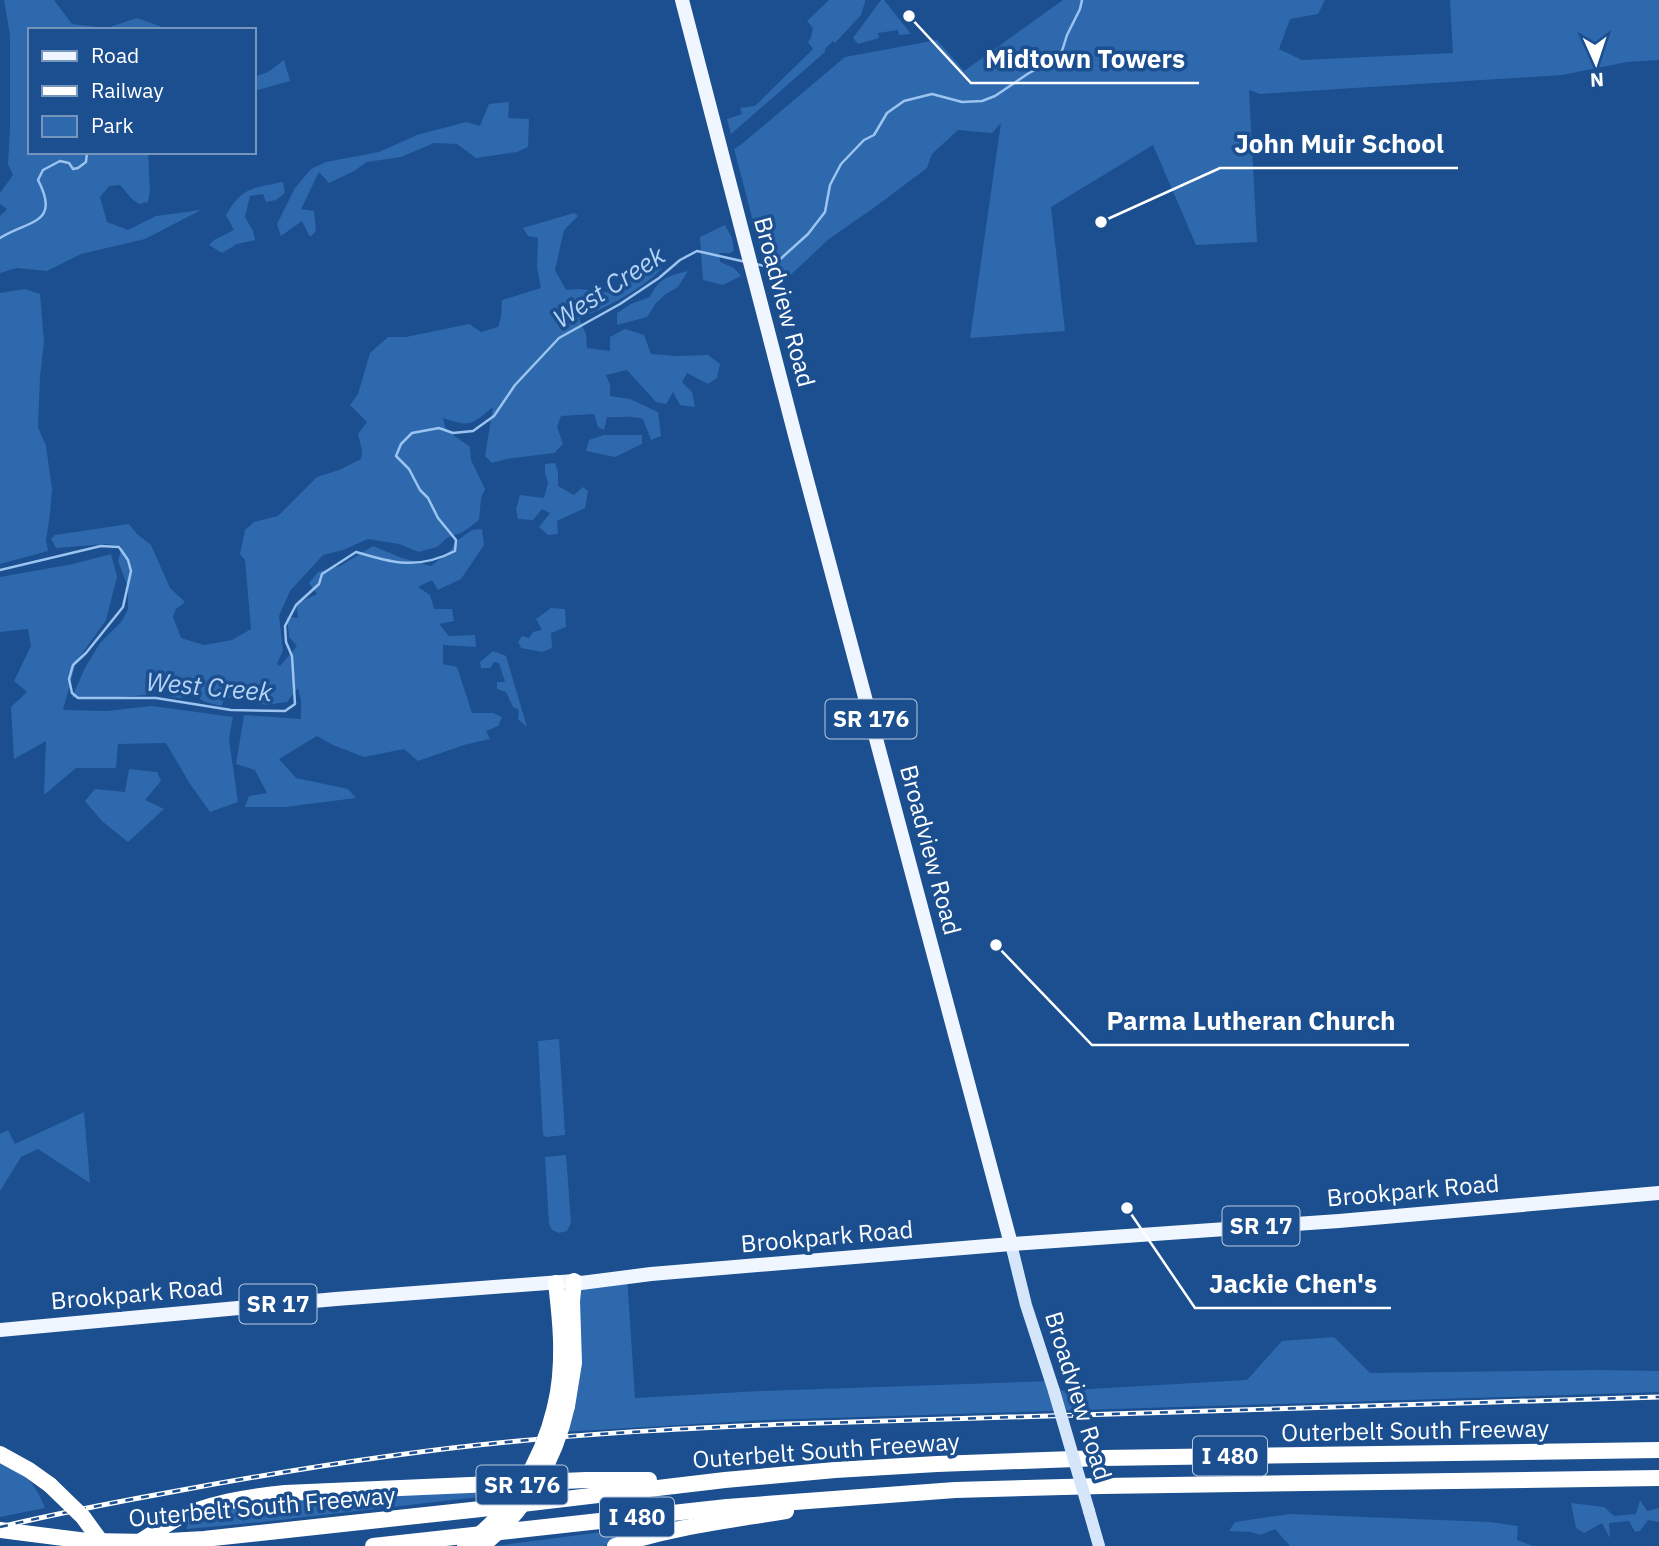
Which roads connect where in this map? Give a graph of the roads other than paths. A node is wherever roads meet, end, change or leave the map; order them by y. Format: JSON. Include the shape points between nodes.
{"nodes":[{"id":1,"x":682,"y":0,"type":"edge"},
{"id":2,"x":1659,"y":1193,"type":"edge"},
{"id":3,"x":1011,"y":1244,"type":"junction"},
{"id":4,"x":574,"y":1281,"type":"junction"},
{"id":5,"x":556,"y":1283,"type":"junction"},
{"id":6,"x":0,"y":1330,"type":"edge"},
{"id":7,"x":561,"y":1407,"type":"junction"},
{"id":8,"x":1659,"y":1450,"type":"edge"},
{"id":9,"x":0,"y":1454,"type":"edge"},
{"id":10,"x":1659,"y":1478,"type":"edge"},
{"id":11,"x":725,"y":1480,"type":"junction"},
{"id":12,"x":902,"y":1493,"type":"junction"},
{"id":13,"x":0,"y":1530,"type":"edge"},
{"id":14,"x":104,"y":1546,"type":"edge"},
{"id":15,"x":133,"y":1546,"type":"edge"},
{"id":16,"x":373,"y":1546,"type":"edge"},
{"id":17,"x":465,"y":1546,"type":"edge"},
{"id":18,"x":482,"y":1546,"type":"edge"},
{"id":19,"x":615,"y":1546,"type":"edge"},
{"id":20,"x":1099,"y":1546,"type":"edge"}],
"edges":[{"from":1,"to":3,"type":"main road","name":"Broadview Road","number":"SR 176"},
{"from":2,"to":3,"type":"main road","name":"Brookpark Road","number":"SR 17"},
{"from":3,"to":4,"type":"main road","name":"Brookpark Road","number":"SR 17"},
{"from":3,"to":20,"type":"main road","name":"Broadview Road","bridge":true},
{"from":4,"to":5,"type":"main road","name":"Brookpark Road","number":"SR 17"},
{"from":4,"to":7,"type":"highway","number":"SR 176","via":[[574,1363]]},
{"from":5,"to":6,"type":"main road","name":"Brookpark Road","number":"SR 17","via":[[336,1298]]},
{"from":5,"to":7,"type":"highway","number":"SR 176"},
{"from":7,"to":17,"type":"highway","number":"SR 176","bridge":true,"via":[[526,1479],[505,1509]]},
{"from":7,"to":18,"type":"highway","number":"SR 176","bridge":true,"via":[[556,1445],[539,1480],[508,1522]]},
{"from":8,"to":11,"type":"highway","name":"Outerbelt South Freeway","number":"I 480","via":[[1102,1458],[937,1464]]},
{"from":9,"to":14,"type":"highway","bridge":true,"via":[[50,1485]]},
{"from":10,"to":12,"type":"highway","name":"Outerbelt South Freeway","number":"I 480"},
{"from":11,"to":13,"type":"highway","name":"Outerbelt South Freeway","number":"I 480","via":[[204,1539],[97,1541]]},
{"from":11,"to":15,"type":"highway","bridge":true,"via":[[586,1480],[256,1496],[198,1509]]},
{"from":12,"to":16,"type":"highway","name":"Outerbelt South Freeway","number":"I 480","via":[[727,1507]]},
{"from":12,"to":19,"type":"highway","via":[[699,1524]]}]}
